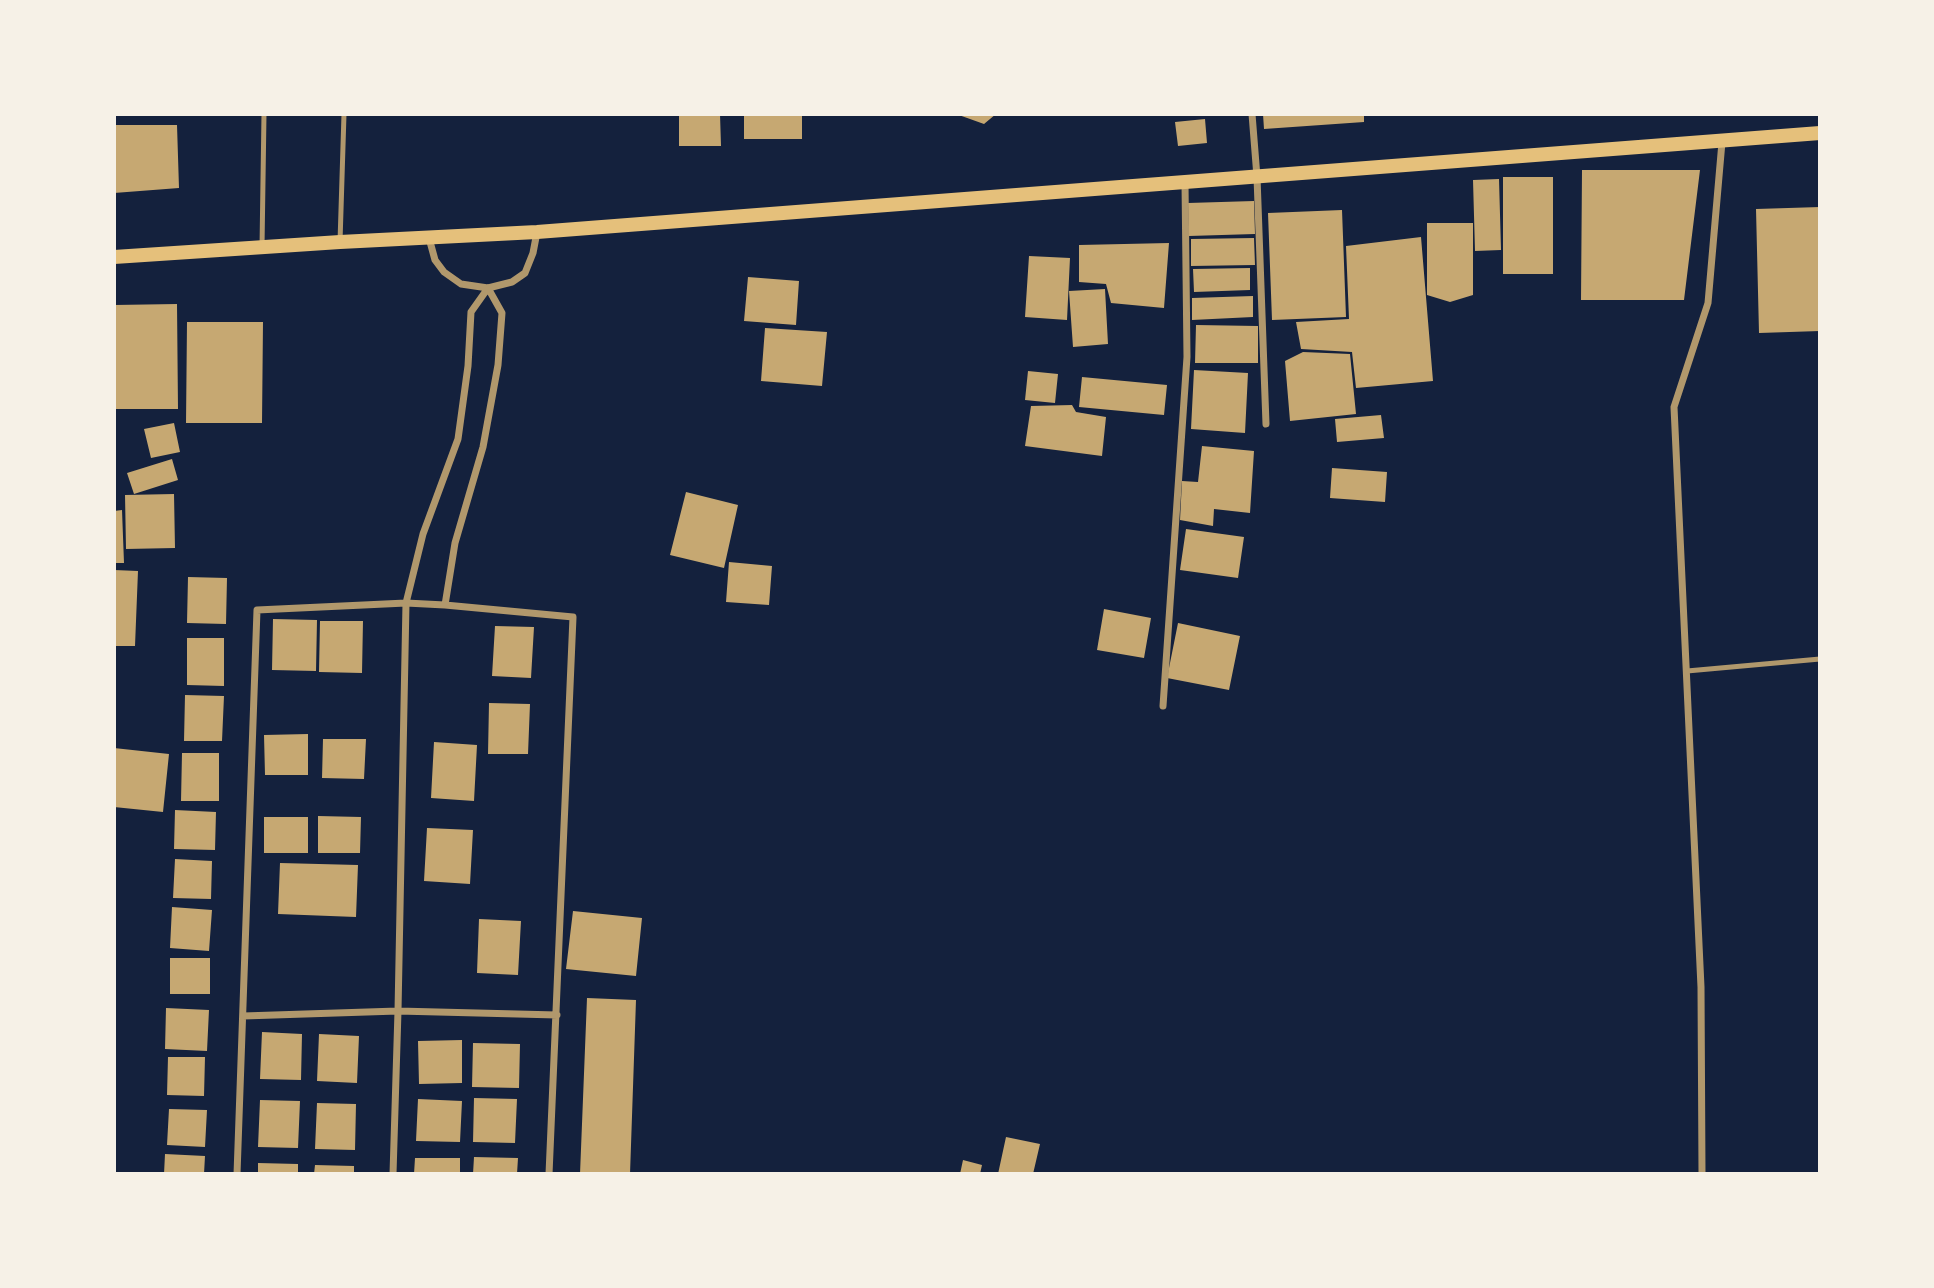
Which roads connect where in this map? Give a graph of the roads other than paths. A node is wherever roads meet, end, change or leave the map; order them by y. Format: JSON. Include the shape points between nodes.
{"nodes":[{"id":1,"x":264,"y":114,"type":"edge"},
{"id":2,"x":344,"y":114,"type":"edge"},
{"id":3,"x":1252,"y":114,"type":"edge"},
{"id":4,"x":1820,"y":133,"type":"edge"},
{"id":5,"x":1722,"y":142,"type":"junction"},
{"id":6,"x":1257,"y":177,"type":"junction"},
{"id":7,"x":1185,"y":183,"type":"junction"},
{"id":8,"x":537,"y":232,"type":"junction"},
{"id":9,"x":429,"y":238,"type":"junction"},
{"id":10,"x":340,"y":242,"type":"junction"},
{"id":11,"x":262,"y":247,"type":"junction"},
{"id":12,"x":114,"y":257,"type":"edge"},
{"id":13,"x":488,"y":288,"type":"junction"},
{"id":14,"x":1266,"y":424,"type":"dead end"},
{"id":15,"x":406,"y":603,"type":"junction"},
{"id":16,"x":444,"y":605,"type":"junction"},
{"id":17,"x":1820,"y":659,"type":"edge"},
{"id":18,"x":1687,"y":671,"type":"junction"},
{"id":19,"x":1163,"y":706,"type":"dead end"},
{"id":20,"x":398,"y":1011,"type":"junction"},
{"id":21,"x":557,"y":1015,"type":"junction"},
{"id":22,"x":243,"y":1016,"type":"junction"},
{"id":23,"x":237,"y":1174,"type":"edge"},
{"id":24,"x":393,"y":1174,"type":"edge"},
{"id":25,"x":548,"y":1174,"type":"edge"},
{"id":26,"x":1702,"y":1174,"type":"edge"}],
"edges":[{"from":1,"to":11,"type":"lane"},
{"from":2,"to":10,"type":"lane"},
{"from":3,"to":6,"type":"street"},
{"from":4,"to":5,"type":"main road"},
{"from":5,"to":6,"type":"main road"},
{"from":5,"to":18,"type":"street","via":[[1708,303],[1674,407]]},
{"from":6,"to":7,"type":"main road"},
{"from":6,"to":14,"type":"street"},
{"from":7,"to":8,"type":"main road"},
{"from":7,"to":19,"type":"street","via":[[1187,357]]},
{"from":8,"to":9,"type":"main road"},
{"from":8,"to":13,"type":"street","via":[[525,272],[512,282]]},
{"from":9,"to":10,"type":"main road"},
{"from":9,"to":13,"type":"street","via":[[444,272],[461,284]]},
{"from":10,"to":11,"type":"main road"},
{"from":11,"to":12,"type":"main road"},
{"from":13,"to":15,"type":"street","via":[[471,312],[458,439],[424,534]]},
{"from":13,"to":16,"type":"street","via":[[502,313],[498,365],[484,447],[455,543]]},
{"from":15,"to":16,"type":"street"},
{"from":15,"to":20,"type":"street"},
{"from":15,"to":22,"type":"street","via":[[257,610]]},
{"from":16,"to":21,"type":"street","via":[[573,617]]},
{"from":17,"to":18,"type":"lane"},
{"from":18,"to":26,"type":"street","via":[[1701,987]]},
{"from":20,"to":21,"type":"street"},
{"from":20,"to":22,"type":"street"},
{"from":20,"to":24,"type":"street"},
{"from":21,"to":25,"type":"street"},
{"from":22,"to":23,"type":"street"}]}
